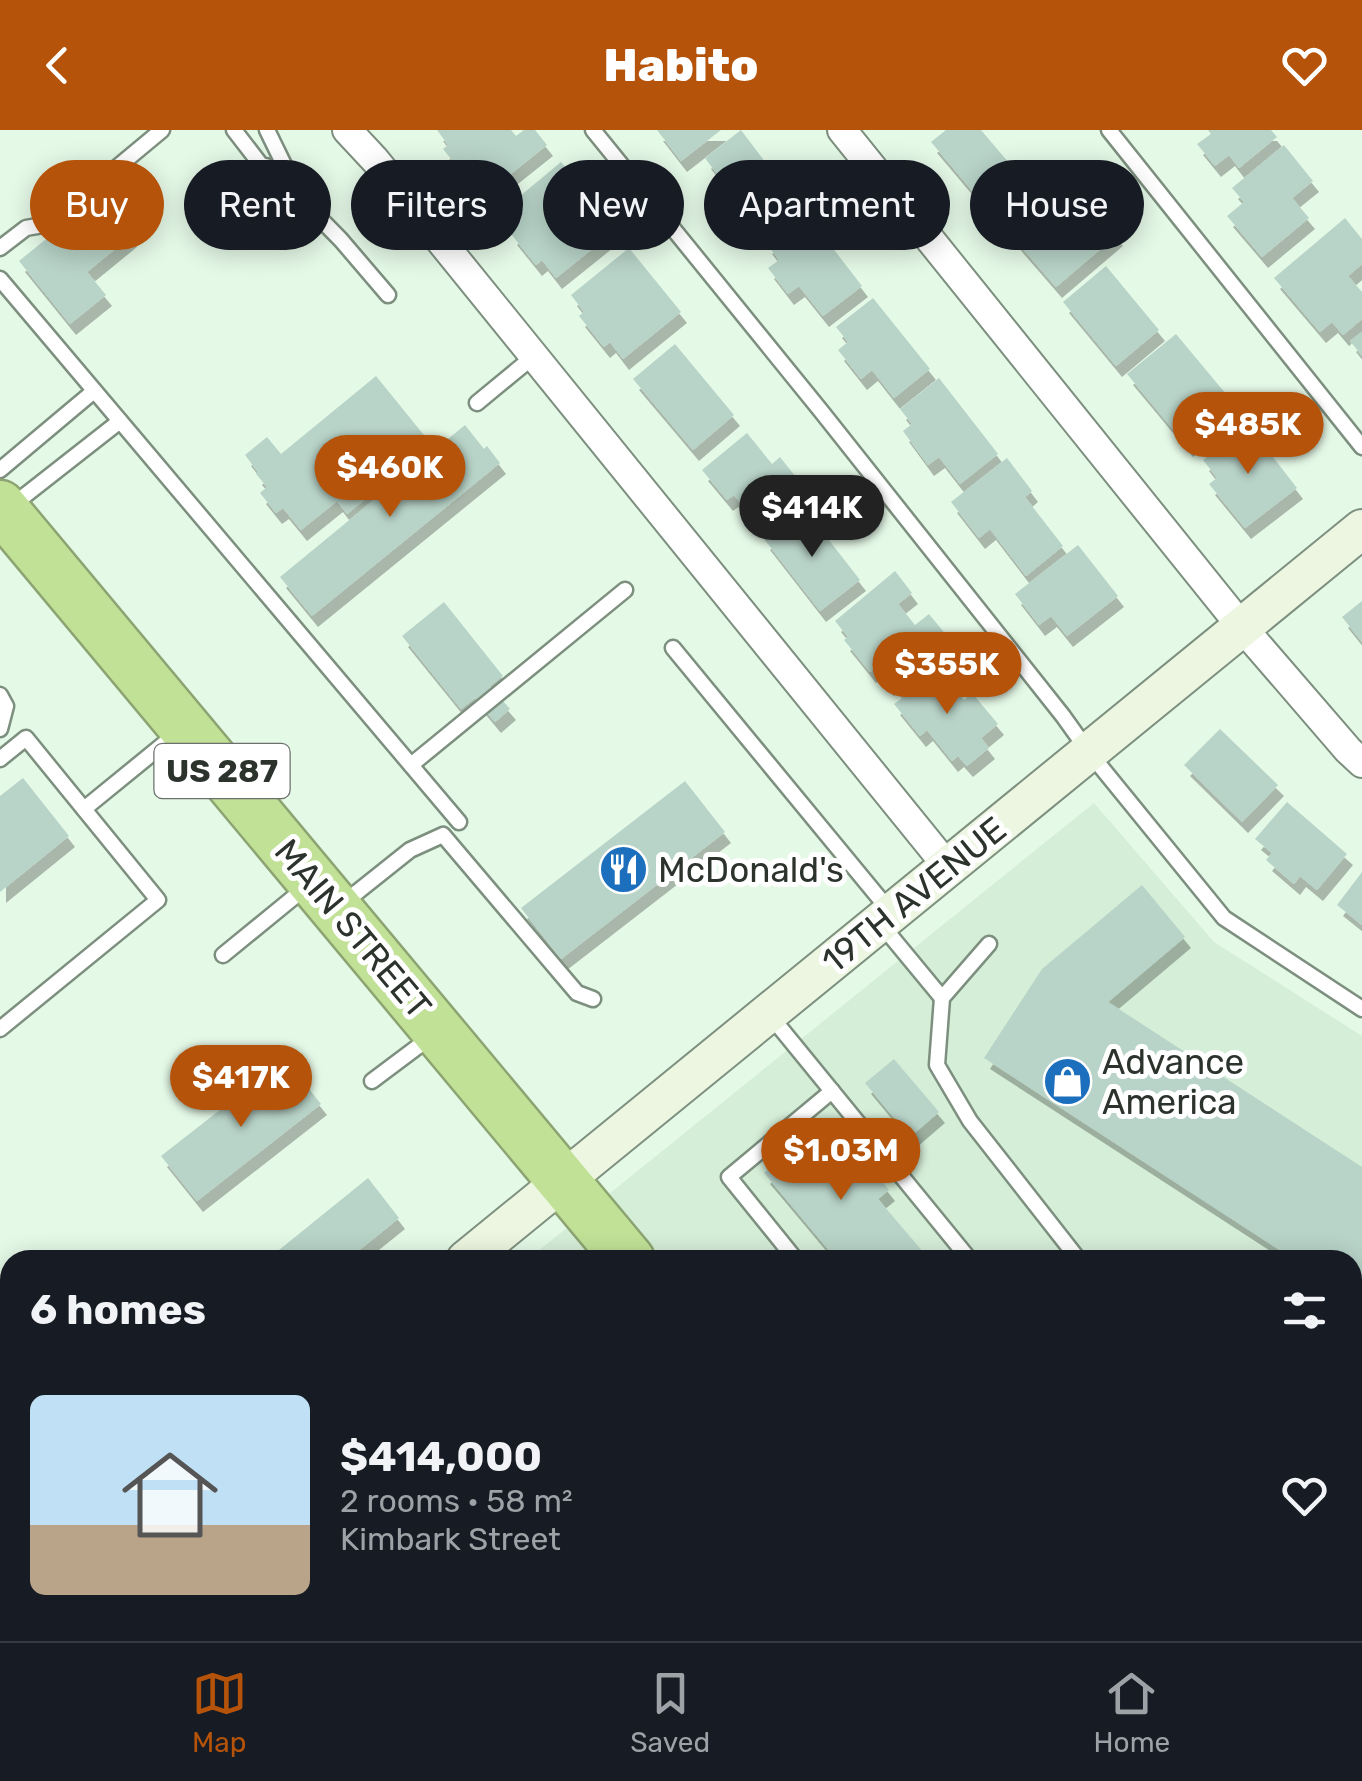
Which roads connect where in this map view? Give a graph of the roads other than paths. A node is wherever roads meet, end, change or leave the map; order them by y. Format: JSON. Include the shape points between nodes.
{"nodes":[{"id":1,"x":162,"y":130,"type":"edge"},
{"id":2,"x":234,"y":130,"type":"edge"},
{"id":3,"x":267,"y":130,"type":"edge"},
{"id":4,"x":347,"y":130,"type":"edge"},
{"id":5,"x":592,"y":130,"type":"edge"},
{"id":6,"x":842,"y":130,"type":"edge"},
{"id":7,"x":1108,"y":130,"type":"edge"},
{"id":8,"x":257,"y":160,"type":"edge"},
{"id":9,"x":282,"y":160,"type":"edge"},
{"id":10,"x":331,"y":230,"type":"edge"},
{"id":11,"x":0,"y":248,"type":"edge"},
{"id":12,"x":0,"y":279,"type":"edge"},
{"id":13,"x":388,"y":295,"type":"dead end"},
{"id":14,"x":534,"y":356,"type":"junction"},
{"id":15,"x":94,"y":391,"type":"junction"},
{"id":16,"x":477,"y":404,"type":"dead end"},
{"id":17,"x":120,"y":421,"type":"junction"},
{"id":18,"x":1362,"y":447,"type":"edge"},
{"id":19,"x":1,"y":500,"type":"edge"},
{"id":20,"x":1362,"y":529,"type":"edge"},
{"id":21,"x":625,"y":590,"type":"dead end"},
{"id":22,"x":1241,"y":626,"type":"junction"},
{"id":23,"x":673,"y":648,"type":"dead end"},
{"id":24,"x":0,"y":696,"type":"edge"},
{"id":25,"x":185,"y":727,"type":"junction"},
{"id":26,"x":0,"y":729,"type":"edge"},
{"id":27,"x":1088,"y":752,"type":"junction"},
{"id":28,"x":0,"y":759,"type":"edge"},
{"id":29,"x":1362,"y":763,"type":"edge"},
{"id":30,"x":411,"y":765,"type":"junction"},
{"id":31,"x":84,"y":808,"type":"junction"},
{"id":32,"x":459,"y":822,"type":"dead end"},
{"id":33,"x":948,"y":867,"type":"junction"},
{"id":34,"x":325,"y":895,"type":"junction"},
{"id":35,"x":886,"y":918,"type":"junction"},
{"id":36,"x":989,"y":944,"type":"dead end"},
{"id":37,"x":223,"y":955,"type":"dead end"},
{"id":38,"x":942,"y":998,"type":"junction"},
{"id":39,"x":594,"y":1000,"type":"dead end"},
{"id":40,"x":1362,"y":1009,"type":"edge"},
{"id":41,"x":768,"y":1014,"type":"junction"},
{"id":42,"x":0,"y":1028,"type":"edge"},
{"id":43,"x":438,"y":1032,"type":"junction"},
{"id":44,"x":372,"y":1081,"type":"dead end"},
{"id":45,"x":832,"y":1092,"type":"junction"},
{"id":46,"x":563,"y":1181,"type":"junction"},
{"id":47,"x":478,"y":1250,"type":"edge"},
{"id":48,"x":621,"y":1250,"type":"edge"},
{"id":49,"x":788,"y":1250,"type":"edge"},
{"id":50,"x":961,"y":1250,"type":"edge"},
{"id":51,"x":1068,"y":1250,"type":"edge"}],
"edges":[{"from":1,"to":11,"type":"lane","via":[[49,224],[26,228]]},
{"from":2,"to":8,"type":"lane"},
{"from":3,"to":9,"type":"lane"},
{"from":4,"to":14,"type":"street"},
{"from":5,"to":27,"type":"lane"},
{"from":6,"to":22,"type":"street"},
{"from":7,"to":18,"type":"lane"},
{"from":10,"to":13,"type":"lane"},
{"from":12,"to":15,"type":"lane"},
{"from":14,"to":16,"type":"lane"},
{"from":14,"to":33,"type":"street"},
{"from":15,"to":17,"type":"lane"},
{"from":15,"to":19,"type":"lane"},
{"from":17,"to":19,"type":"lane"},
{"from":17,"to":30,"type":"lane"},
{"from":19,"to":25,"type":"highway","name":"MAIN STREET","number":"US 287"},
{"from":20,"to":22,"type":"street","name":"19TH AVENUE"},
{"from":21,"to":30,"type":"lane"},
{"from":22,"to":27,"type":"street","name":"19TH AVENUE"},
{"from":22,"to":29,"type":"street"},
{"from":23,"to":35,"type":"lane"},
{"from":24,"to":26,"type":"lane","via":[[6,706]]},
{"from":25,"to":31,"type":"lane"},
{"from":25,"to":34,"type":"highway","name":"MAIN STREET","number":"US 287"},
{"from":27,"to":33,"type":"street","name":"19TH AVENUE"},
{"from":27,"to":40,"type":"lane","via":[[1224,918]]},
{"from":28,"to":31,"type":"lane","via":[[26,738]]},
{"from":30,"to":32,"type":"lane"},
{"from":31,"to":42,"type":"lane","via":[[158,900]]},
{"from":33,"to":35,"type":"street","name":"19TH AVENUE"},
{"from":34,"to":37,"type":"lane"},
{"from":34,"to":39,"type":"lane","via":[[443,836],[576,993]]},
{"from":34,"to":43,"type":"highway","name":"MAIN STREET","number":"US 287"},
{"from":35,"to":38,"type":"lane"},
{"from":35,"to":41,"type":"street","name":"19TH AVENUE"},
{"from":36,"to":38,"type":"lane"},
{"from":38,"to":51,"type":"lane","via":[[937,1065]]},
{"from":41,"to":45,"type":"lane"},
{"from":41,"to":46,"type":"street","name":"19TH AVENUE"},
{"from":43,"to":44,"type":"lane"},
{"from":43,"to":46,"type":"highway","name":"MAIN STREET","number":"US 287"},
{"from":45,"to":49,"type":"lane","via":[[728,1176]]},
{"from":45,"to":50,"type":"lane"},
{"from":46,"to":47,"type":"street","name":"19TH AVENUE"},
{"from":46,"to":48,"type":"highway","name":"MAIN STREET","number":"US 287"}]}
